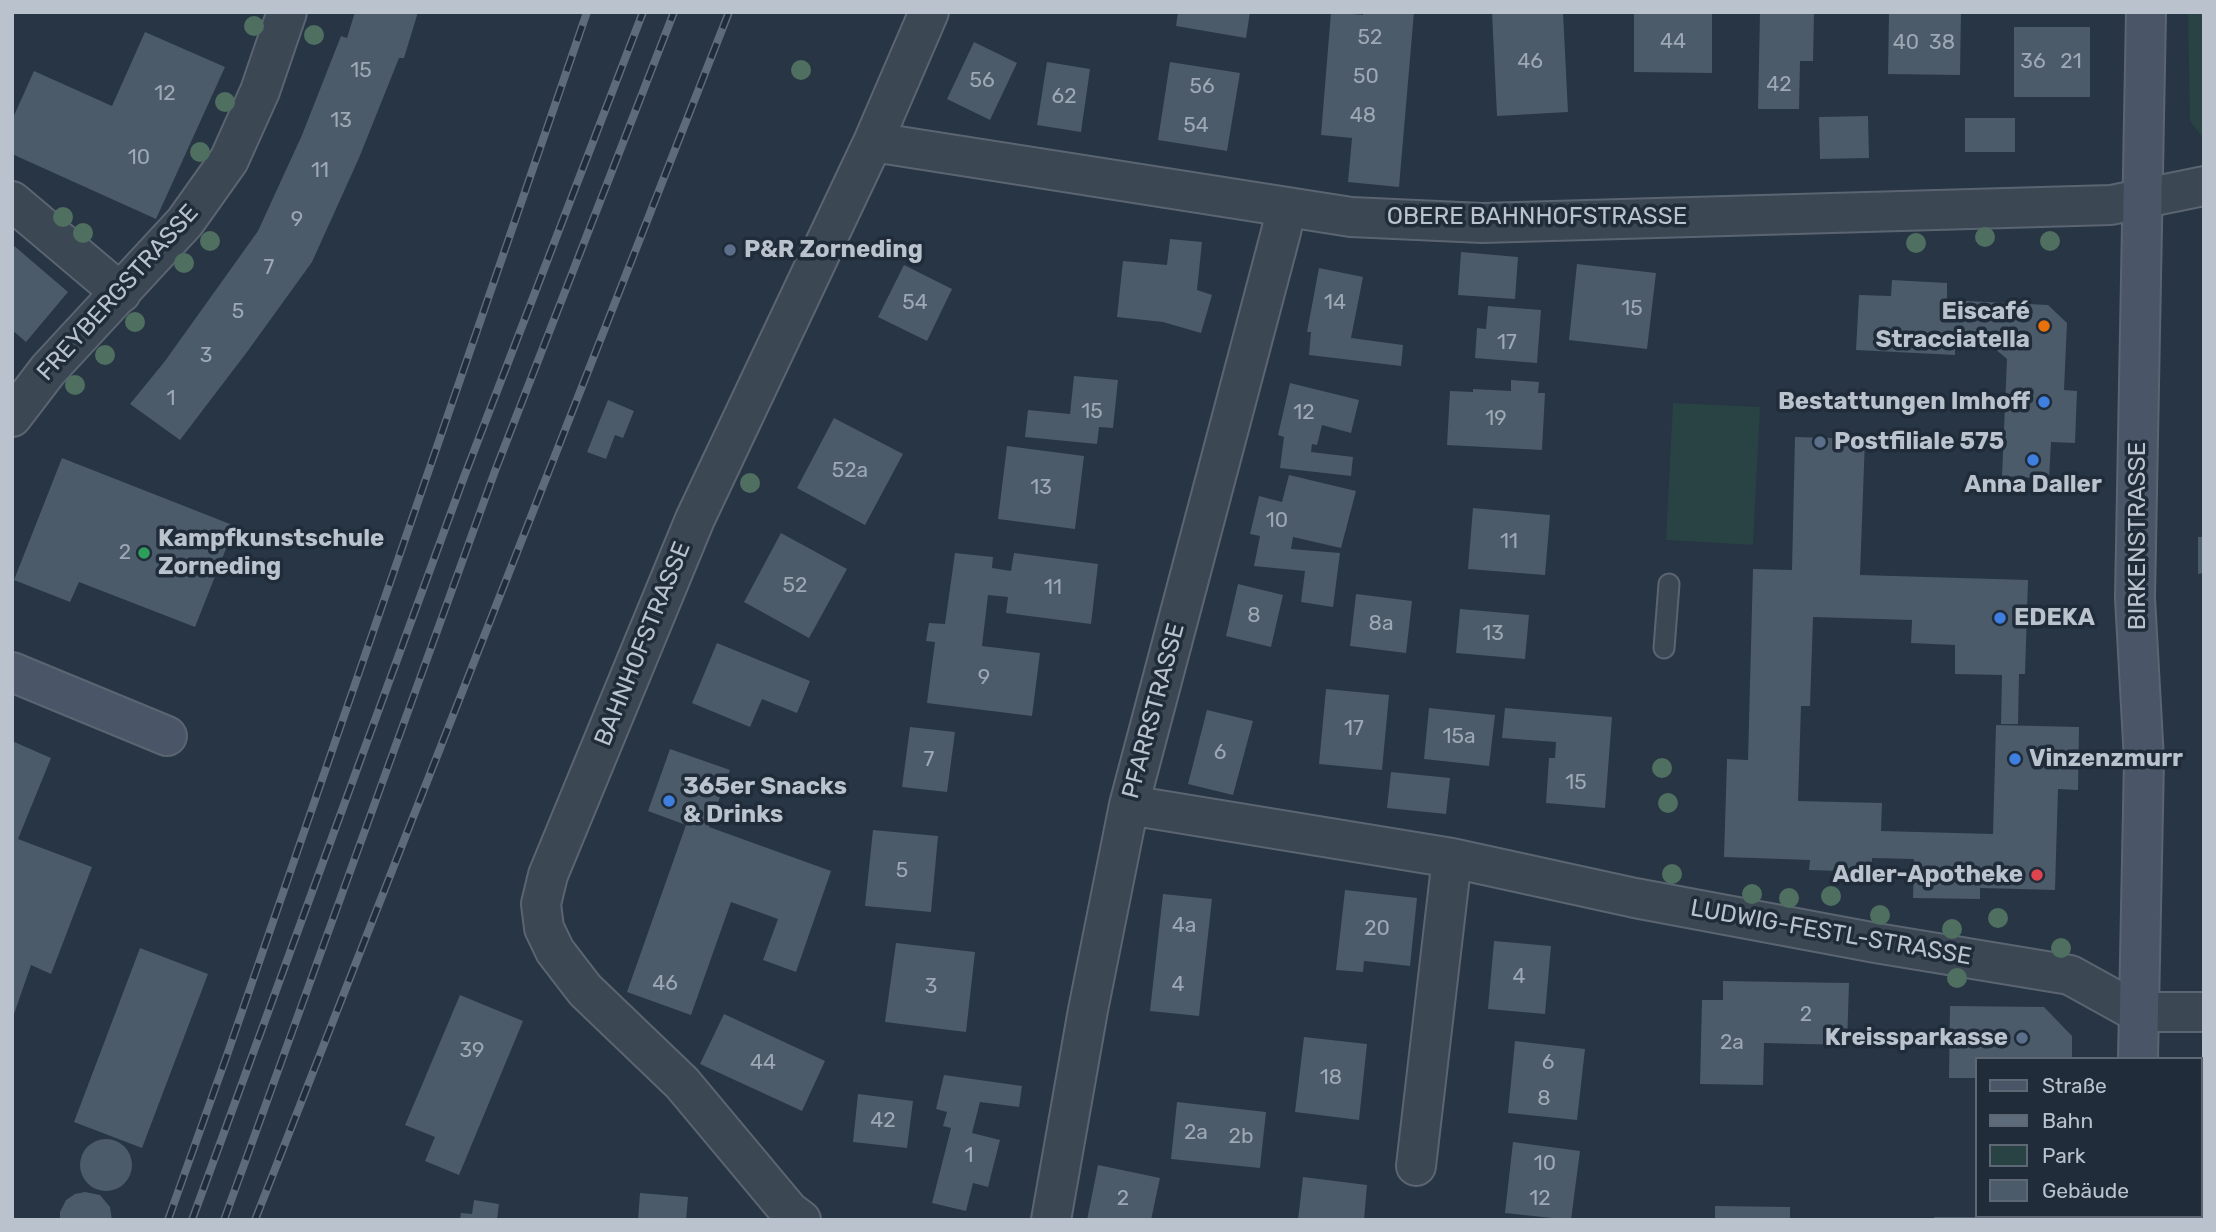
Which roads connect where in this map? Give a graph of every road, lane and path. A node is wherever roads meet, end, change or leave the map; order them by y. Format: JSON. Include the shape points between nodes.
{"nodes":[{"id":1,"x":287,"y":12,"type":"edge"},
{"id":2,"x":929,"y":12,"type":"edge"},
{"id":3,"x":2146,"y":12,"type":"edge"},
{"id":4,"x":873,"y":142,"type":"junction"},
{"id":5,"x":2204,"y":186,"type":"edge"},
{"id":6,"x":2141,"y":199,"type":"junction"},
{"id":7,"x":12,"y":201,"type":"edge"},
{"id":8,"x":1286,"y":208,"type":"junction"},
{"id":9,"x":121,"y":293,"type":"junction"},
{"id":10,"x":12,"y":417,"type":"edge"},
{"id":11,"x":1669,"y":584,"type":"dead end"},
{"id":12,"x":1664,"y":648,"type":"dead end"},
{"id":13,"x":12,"y":672,"type":"edge"},
{"id":14,"x":167,"y":736,"type":"dead end"},
{"id":15,"x":1129,"y":805,"type":"junction"},
{"id":16,"x":1452,"y":858,"type":"junction"},
{"id":17,"x":2137,"y":1012,"type":"junction"},
{"id":18,"x":2204,"y":1012,"type":"edge"},
{"id":19,"x":2138,"y":1057,"type":"edge"},
{"id":20,"x":1416,"y":1166,"type":"dead end"},
{"id":21,"x":801,"y":1220,"type":"edge"},
{"id":22,"x":1051,"y":1220,"type":"edge"}],
"edges":[{"from":1,"to":9,"type":"street","name":"FREYBERGSTRASSE","via":[[260,91],[229,160],[185,222]]},
{"from":2,"to":4,"type":"street","name":"BAHNHOFSTRASSE"},
{"from":3,"to":6,"type":"street","name":"BIRKENSTRASSE"},
{"from":4,"to":8,"type":"street","name":"OBERE BAHNHOFSTRASSE"},
{"from":4,"to":21,"type":"street","name":"BAHNHOFSTRASSE","via":[[695,519],[548,875],[541,904],[544,928],[555,951],[585,990],[682,1083]]},
{"from":5,"to":6,"type":"street","name":"OBERE BAHNHOFSTRASSE"},
{"from":6,"to":8,"type":"street","name":"OBERE BAHNHOFSTRASSE","via":[[2111,205],[1482,223],[1364,218]]},
{"from":6,"to":17,"type":"street","name":"BIRKENSTRASSE","via":[[2135,598],[2144,760]]},
{"from":7,"to":9,"type":"street"},
{"from":8,"to":15,"type":"street","name":"PFARRSTRASSE"},
{"from":9,"to":10,"type":"street","name":"FREYBERGSTRASSE","via":[[48,370]]},
{"from":11,"to":12,"type":"lane"},
{"from":13,"to":14,"type":"street"},
{"from":15,"to":16,"type":"street","name":"LUDWIG-FESTL-STRASSE"},
{"from":15,"to":22,"type":"street","name":"PFARRSTRASSE"},
{"from":16,"to":17,"type":"street","name":"LUDWIG-FESTL-STRASSE","via":[[1634,898],[2070,975]]},
{"from":16,"to":20,"type":"street"},
{"from":17,"to":18,"type":"street","name":"LUDWIG-FESTL-STRASSE"},
{"from":17,"to":19,"type":"street","name":"BIRKENSTRASSE"}]}
